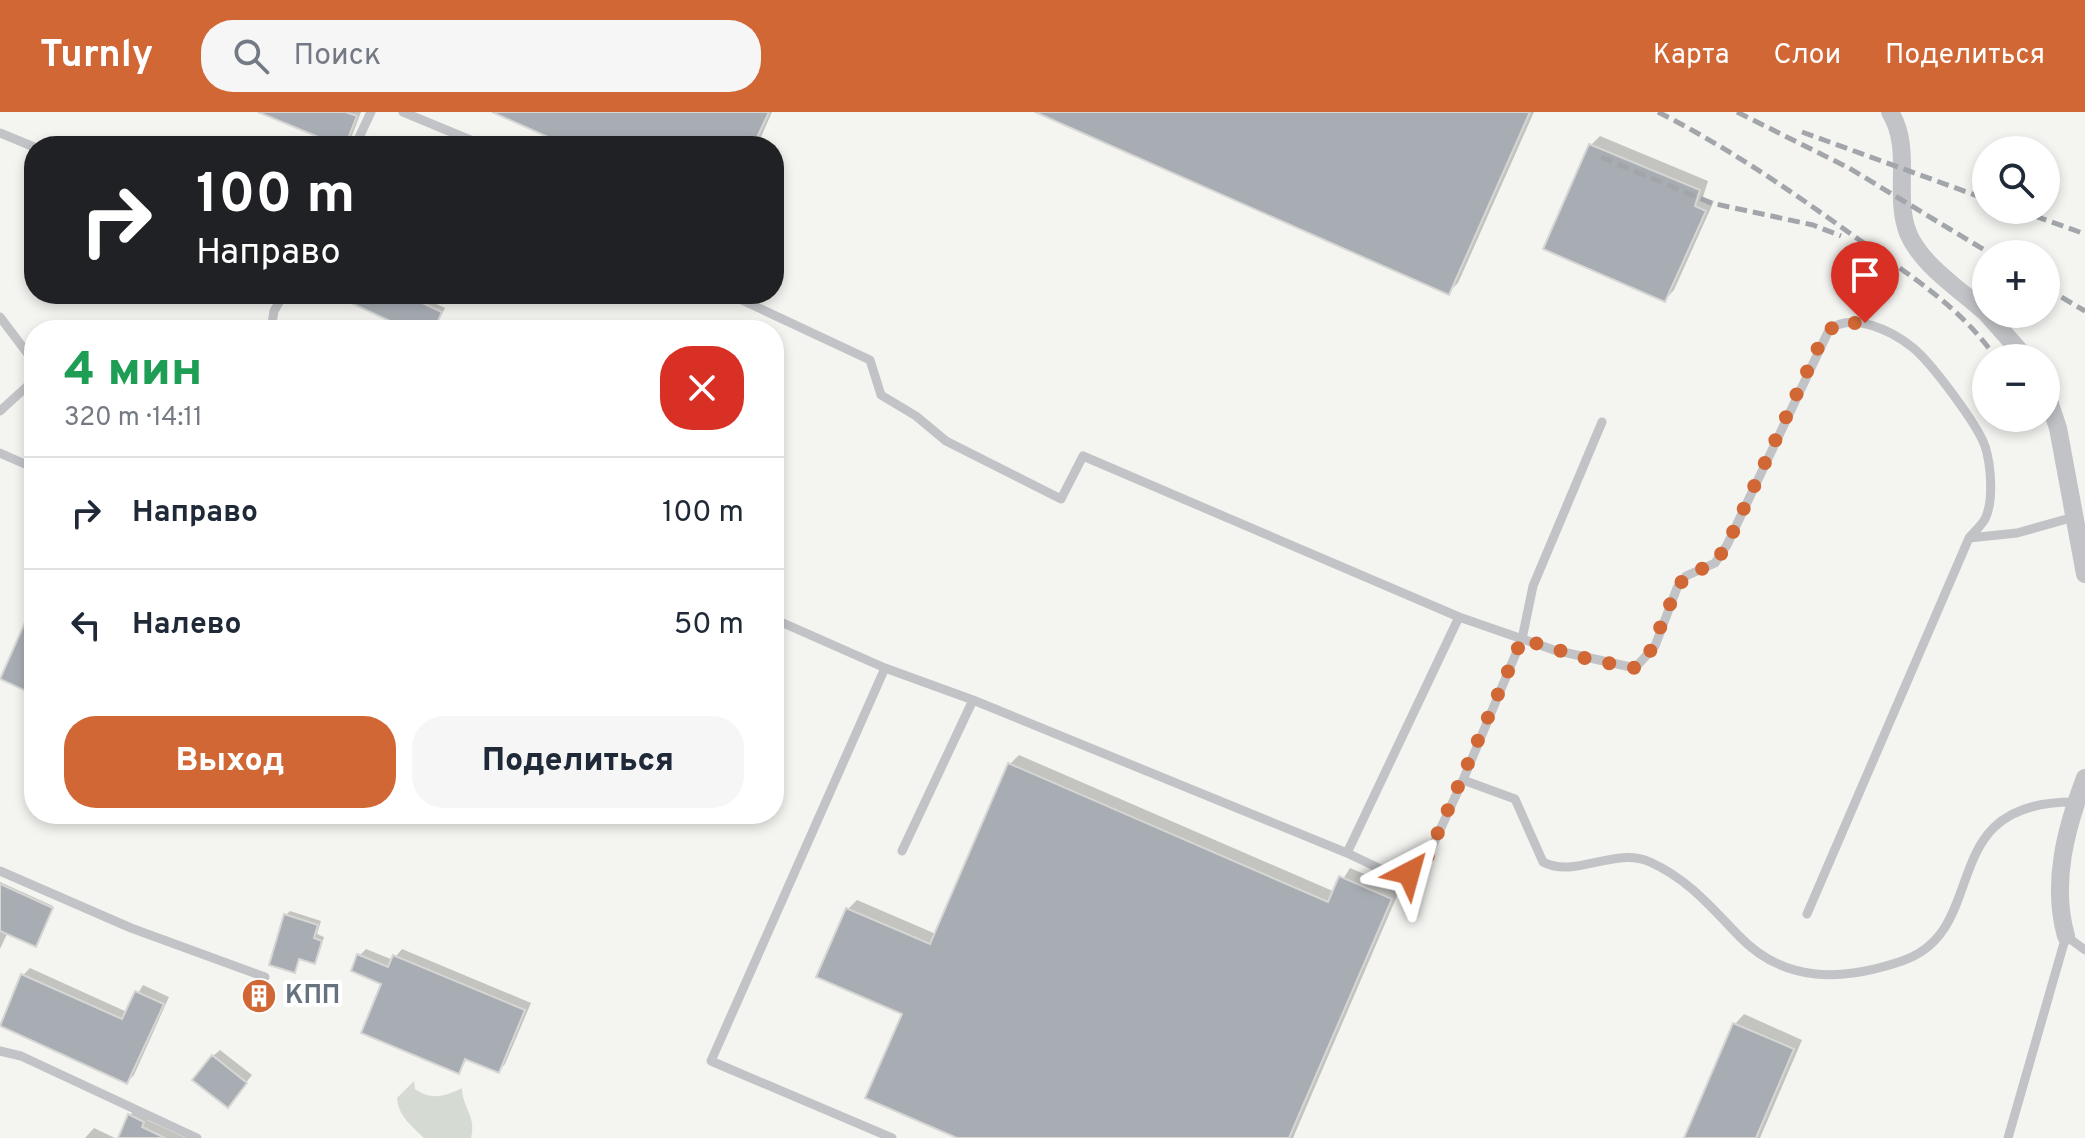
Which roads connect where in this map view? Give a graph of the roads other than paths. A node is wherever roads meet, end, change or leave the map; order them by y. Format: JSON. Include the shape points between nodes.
{"nodes":[{"id":1,"x":371,"y":112,"type":"edge"},
{"id":2,"x":403,"y":112,"type":"edge"},
{"id":3,"x":1890,"y":112,"type":"edge"},
{"id":4,"x":0,"y":133,"type":"edge"},
{"id":5,"x":360,"y":136,"type":"edge"},
{"id":6,"x":461,"y":136,"type":"edge"},
{"id":7,"x":24,"y":143,"type":"edge"},
{"id":8,"x":1972,"y":300,"type":"edge"},
{"id":9,"x":750,"y":304,"type":"edge"},
{"id":10,"x":0,"y":317,"type":"edge"},
{"id":11,"x":2000,"y":328,"type":"edge"},
{"id":12,"x":2014,"y":344,"type":"edge"},
{"id":13,"x":24,"y":349,"type":"edge"},
{"id":14,"x":24,"y":389,"type":"edge"},
{"id":15,"x":0,"y":411,"type":"edge"},
{"id":16,"x":1602,"y":422,"type":"dead end"},
{"id":17,"x":2059,"y":432,"type":"edge"},
{"id":18,"x":0,"y":453,"type":"edge"},
{"id":19,"x":24,"y":464,"type":"edge"},
{"id":20,"x":2074,"y":517,"type":"junction"},
{"id":21,"x":1969,"y":538,"type":"junction"},
{"id":22,"x":2085,"y":574,"type":"edge"},
{"id":23,"x":1459,"y":617,"type":"junction"},
{"id":24,"x":784,"y":623,"type":"edge"},
{"id":25,"x":1522,"y":639,"type":"junction"},
{"id":26,"x":885,"y":668,"type":"junction"},
{"id":27,"x":973,"y":700,"type":"junction"},
{"id":28,"x":2085,"y":778,"type":"edge"},
{"id":29,"x":1463,"y":780,"type":"junction"},
{"id":30,"x":2076,"y":802,"type":"junction"},
{"id":31,"x":902,"y":851,"type":"dead end"},
{"id":32,"x":1347,"y":853,"type":"junction"},
{"id":33,"x":0,"y":871,"type":"edge"},
{"id":34,"x":1807,"y":914,"type":"dead end"},
{"id":35,"x":2066,"y":936,"type":"junction"},
{"id":36,"x":2085,"y":950,"type":"edge"},
{"id":37,"x":265,"y":977,"type":"dead end"},
{"id":38,"x":0,"y":1051,"type":"edge"},
{"id":39,"x":197,"y":1138,"type":"edge"},
{"id":40,"x":892,"y":1138,"type":"edge"},
{"id":41,"x":2008,"y":1138,"type":"edge"}],
"edges":[{"from":1,"to":5,"type":"lane"},
{"from":2,"to":6,"type":"lane"},
{"from":3,"to":8,"type":"street","via":[[1903,151],[1908,232],[1922,255]]},
{"from":4,"to":7,"type":"lane"},
{"from":9,"to":23,"type":"lane","via":[[870,360],[881,395],[946,441],[1061,499],[1083,456]]},
{"from":10,"to":13,"type":"lane"},
{"from":11,"to":12,"type":"street"},
{"from":14,"to":15,"type":"lane"},
{"from":16,"to":25,"type":"lane","via":[[1533,586]]},
{"from":17,"to":20,"type":"street"},
{"from":18,"to":19,"type":"lane"},
{"from":20,"to":21,"type":"lane","via":[[2017,533]]},
{"from":20,"to":22,"type":"street"},
{"from":21,"to":25,"type":"lane","via":[[1988,509],[1988,464],[1976,430],[1912,347],[1865,323],[1837,323],[1823,337],[1727,545],[1715,563],[1686,576],[1677,588],[1646,661],[1635,668]]},
{"from":21,"to":34,"type":"lane"},
{"from":23,"to":25,"type":"lane"},
{"from":23,"to":32,"type":"lane"},
{"from":24,"to":26,"type":"lane"},
{"from":25,"to":29,"type":"lane"},
{"from":26,"to":27,"type":"lane"},
{"from":26,"to":40,"type":"lane","via":[[711,1061]]},
{"from":27,"to":31,"type":"lane"},
{"from":27,"to":32,"type":"lane"},
{"from":28,"to":30,"type":"street"},
{"from":29,"to":30,"type":"lane","via":[[1515,799],[1543,862],[1557,867],[1614,857],[1646,860],[1703,897],[1741,939],[1800,974],[1820,977],[1867,972],[1911,958],[1945,923],[1979,846],[2000,820],[2040,803]]},
{"from":29,"to":32,"type":"lane","via":[[1427,858],[1409,873],[1387,872]]},
{"from":30,"to":35,"type":"street","via":[[2060,881]]},
{"from":33,"to":37,"type":"lane","via":[[105,918]]},
{"from":35,"to":36,"type":"lane"},
{"from":35,"to":41,"type":"lane"},
{"from":38,"to":39,"type":"lane"}]}
